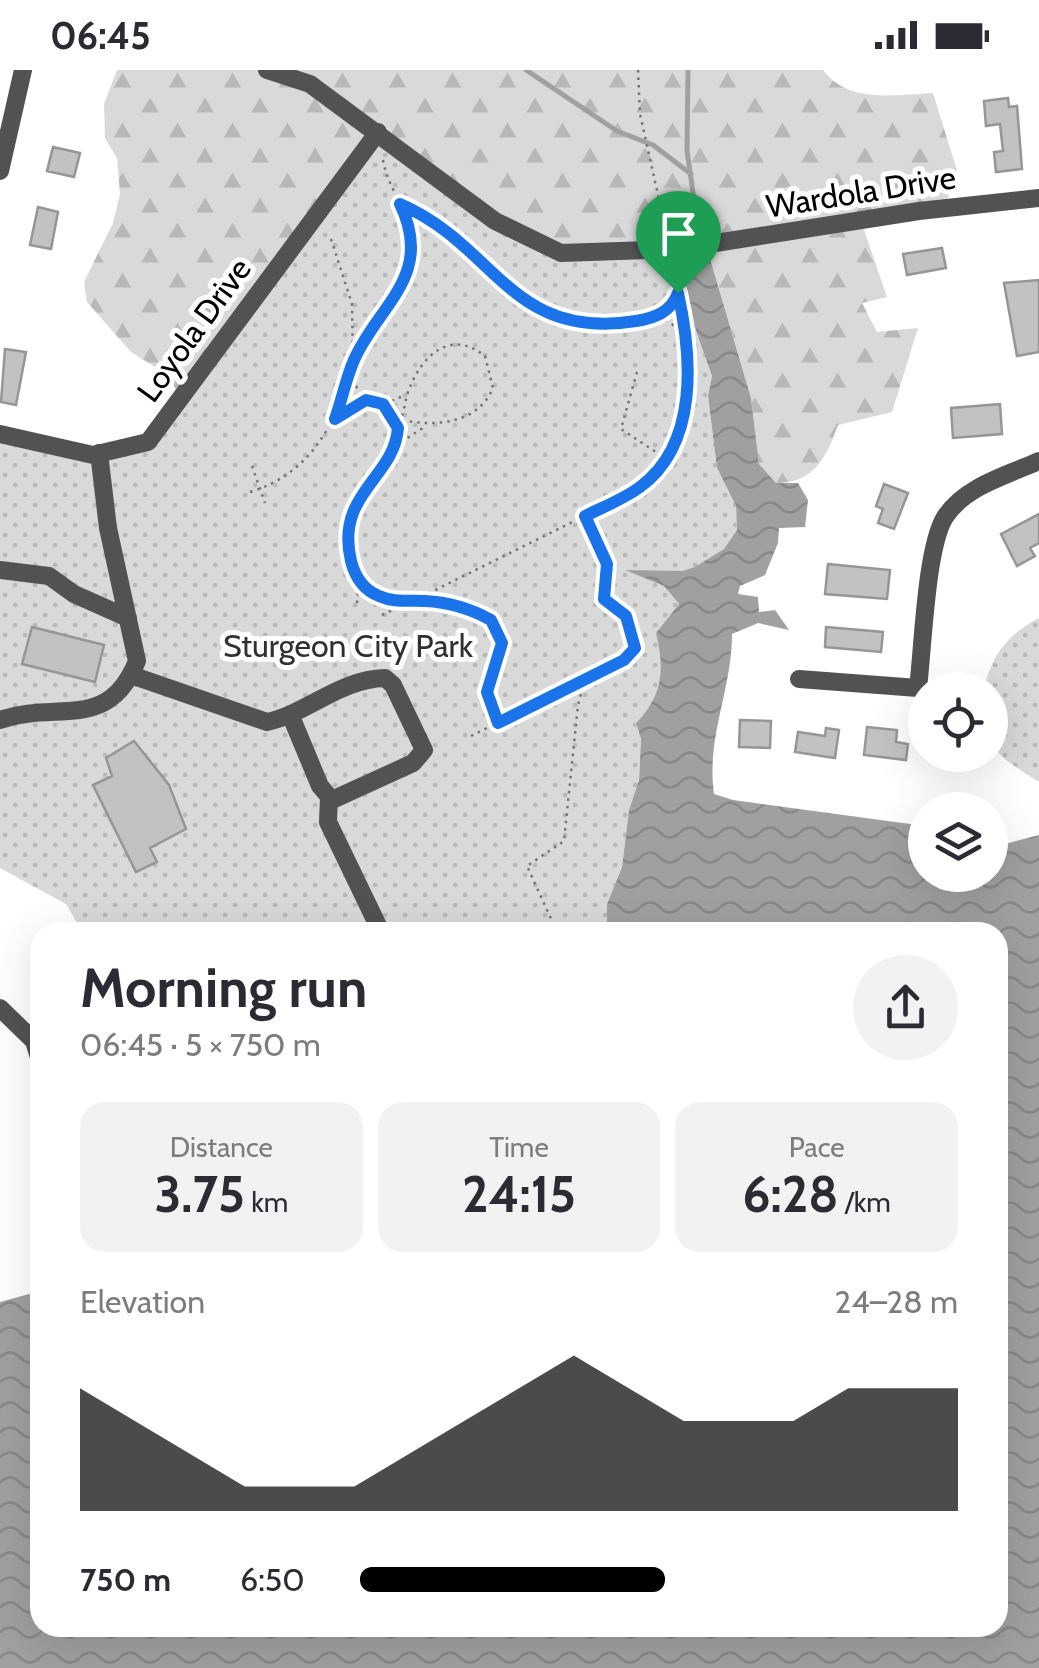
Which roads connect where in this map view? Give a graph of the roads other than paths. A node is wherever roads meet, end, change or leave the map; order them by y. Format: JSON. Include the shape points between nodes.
{"nodes":[{"id":1,"x":23,"y":70,"type":"edge"},
{"id":2,"x":268,"y":70,"type":"edge"},
{"id":3,"x":378,"y":132,"type":"junction"},
{"id":4,"x":0,"y":171,"type":"edge"},
{"id":5,"x":1039,"y":198,"type":"edge"},
{"id":6,"x":0,"y":434,"type":"edge"},
{"id":7,"x":99,"y":453,"type":"junction"},
{"id":8,"x":1039,"y":461,"type":"edge"},
{"id":9,"x":0,"y":570,"type":"edge"},
{"id":10,"x":128,"y":618,"type":"junction"},
{"id":11,"x":131,"y":674,"type":"junction"},
{"id":12,"x":799,"y":679,"type":"dead end"},
{"id":13,"x":290,"y":714,"type":"junction"},
{"id":14,"x":0,"y":720,"type":"edge"},
{"id":15,"x":329,"y":798,"type":"junction"},
{"id":16,"x":376,"y":922,"type":"edge"},
{"id":17,"x":0,"y":1008,"type":"edge"},
{"id":18,"x":30,"y":1037,"type":"edge"}],
"edges":[{"from":1,"to":4,"type":"street"},
{"from":2,"to":3,"type":"street","name":"Wardola Drive","via":[[310,84]]},
{"from":3,"to":5,"type":"street","name":"Wardola Drive","via":[[495,220],[560,253],[672,249]]},
{"from":3,"to":7,"type":"street","name":"Loyola Drive","via":[[148,442]]},
{"from":6,"to":7,"type":"street","name":"Loyola Drive"},
{"from":7,"to":10,"type":"street"},
{"from":8,"to":12,"type":"street","via":[[972,491],[945,517],[934,552],[918,688]]},
{"from":9,"to":10,"type":"street","via":[[49,576]]},
{"from":10,"to":11,"type":"street","via":[[136,661]]},
{"from":11,"to":13,"type":"street","via":[[266,722]]},
{"from":11,"to":14,"type":"street","via":[[115,699],[84,712],[26,711]]},
{"from":13,"to":15,"type":"street"},
{"from":13,"to":15,"type":"street","via":[[364,678],[385,678],[422,740],[424,750],[412,764]]},
{"from":15,"to":16,"type":"street","via":[[328,822]]},
{"from":17,"to":18,"type":"street"}]}
